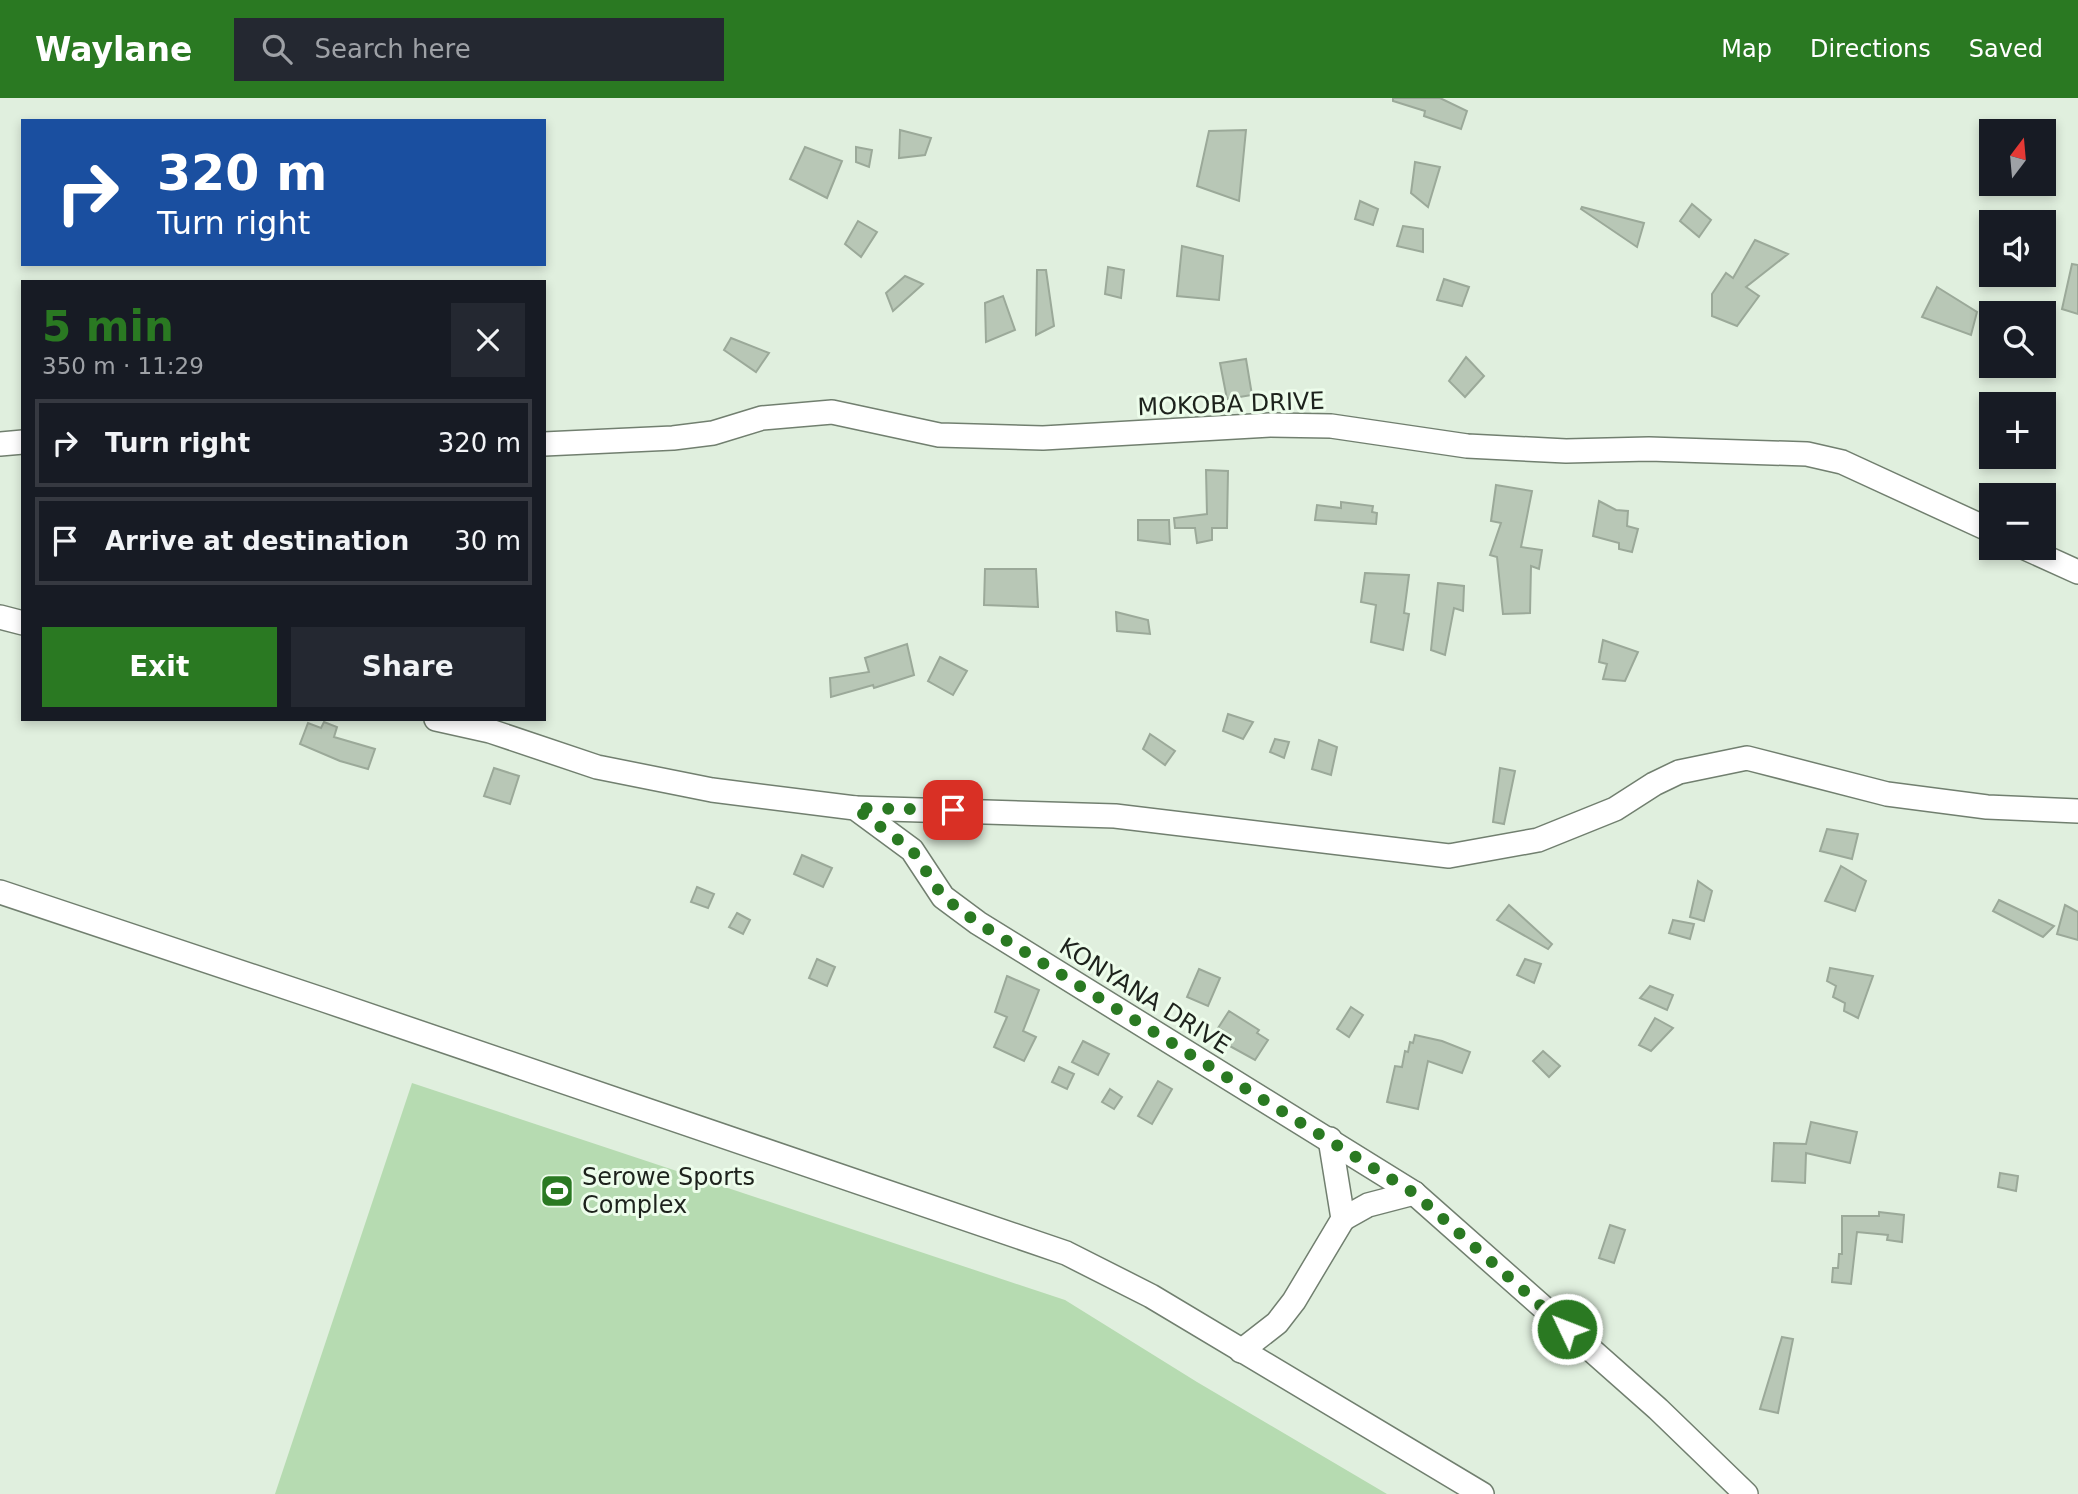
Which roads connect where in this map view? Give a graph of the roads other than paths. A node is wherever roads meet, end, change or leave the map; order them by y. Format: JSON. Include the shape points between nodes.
{"nodes":[{"id":1,"x":21,"y":442,"type":"edge"},
{"id":2,"x":0,"y":444,"type":"edge"},
{"id":3,"x":546,"y":444,"type":"edge"},
{"id":4,"x":1979,"y":525,"type":"edge"},
{"id":5,"x":2052,"y":560,"type":"edge"},
{"id":6,"x":2078,"y":572,"type":"edge"},
{"id":7,"x":0,"y":617,"type":"edge"},
{"id":8,"x":21,"y":622,"type":"edge"},
{"id":9,"x":445,"y":721,"type":"edge"},
{"id":10,"x":855,"y":808,"type":"junction"},
{"id":11,"x":2078,"y":811,"type":"edge"},
{"id":12,"x":0,"y":892,"type":"edge"},
{"id":13,"x":1330,"y":1139,"type":"junction"},
{"id":14,"x":1414,"y":1193,"type":"junction"},
{"id":15,"x":1343,"y":1219,"type":"junction"},
{"id":16,"x":1241,"y":1351,"type":"junction"},
{"id":17,"x":1482,"y":1494,"type":"edge"},
{"id":18,"x":1746,"y":1494,"type":"edge"}],
"edges":[{"from":1,"to":2,"type":"street"},
{"from":3,"to":4,"type":"street","name":"MOKOBA DRIVE","via":[[673,439],[762,418],[832,412],[939,435],[1043,438],[1318,426],[1467,446],[1807,454],[1842,462]]},
{"from":5,"to":6,"type":"street"},
{"from":7,"to":8,"type":"street"},
{"from":9,"to":10,"type":"street","name":"KONYANA DRIVE","via":[[597,767],[712,790]]},
{"from":10,"to":11,"type":"street","via":[[1115,816],[1449,856],[1538,840],[1615,809],[1679,772],[1747,758],[1887,794],[1987,807]]},
{"from":10,"to":13,"type":"street","name":"KONYANA DRIVE","via":[[912,850],[943,897],[978,923]]},
{"from":12,"to":16,"type":"street","via":[[1066,1253],[1152,1296]]},
{"from":13,"to":14,"type":"street","name":"KONYANA DRIVE"},
{"from":13,"to":15,"type":"street"},
{"from":14,"to":15,"type":"street","via":[[1368,1205]]},
{"from":14,"to":18,"type":"street","name":"KONYANA DRIVE","via":[[1658,1409]]},
{"from":15,"to":16,"type":"street","via":[[1294,1301],[1277,1323]]},
{"from":16,"to":17,"type":"street"}]}
